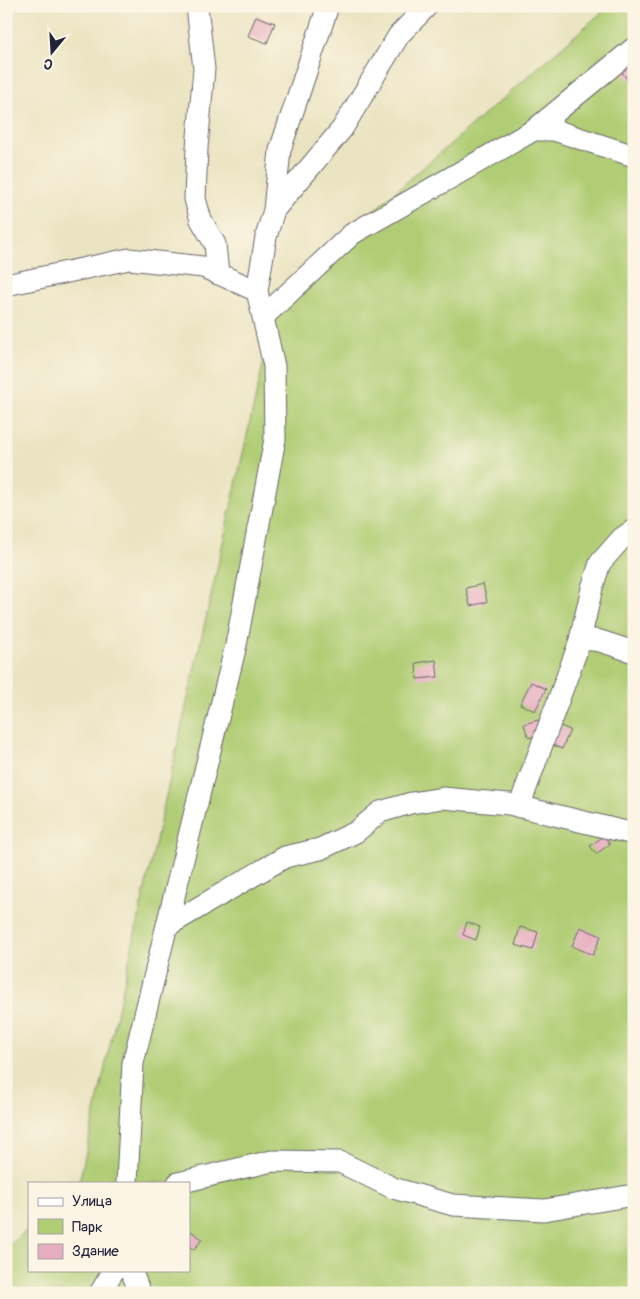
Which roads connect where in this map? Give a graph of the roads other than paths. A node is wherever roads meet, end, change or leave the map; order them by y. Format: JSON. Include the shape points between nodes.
{"nodes":[{"id":1,"x":197,"y":6,"type":"edge"},
{"id":2,"x":328,"y":6,"type":"edge"},
{"id":3,"x":427,"y":6,"type":"edge"},
{"id":4,"x":634,"y":48,"type":"edge"},
{"id":5,"x":534,"y":130,"type":"junction"},
{"id":6,"x":634,"y":156,"type":"edge"},
{"id":7,"x":274,"y":210,"type":"junction"},
{"id":8,"x":218,"y":274,"type":"junction"},
{"id":9,"x":6,"y":284,"type":"edge"},
{"id":10,"x":257,"y":291,"type":"junction"},
{"id":11,"x":263,"y":317,"type":"junction"},
{"id":12,"x":634,"y":530,"type":"edge"},
{"id":13,"x":579,"y":644,"type":"junction"},
{"id":14,"x":634,"y":652,"type":"edge"},
{"id":15,"x":519,"y":807,"type":"junction"},
{"id":16,"x":634,"y":834,"type":"edge"},
{"id":17,"x":168,"y":926,"type":"junction"},
{"id":18,"x":127,"y":1182,"type":"edge"},
{"id":19,"x":182,"y":1182,"type":"edge"},
{"id":20,"x":634,"y":1195,"type":"edge"},
{"id":21,"x":113,"y":1272,"type":"edge"},
{"id":22,"x":132,"y":1272,"type":"edge"},
{"id":23,"x":100,"y":1293,"type":"edge"},
{"id":24,"x":140,"y":1293,"type":"edge"}],
"edges":[{"from":1,"to":8,"type":"street","via":[[204,70],[196,199],[201,220],[216,244]]},
{"from":2,"to":7,"type":"street","via":[[280,150]]},
{"from":3,"to":7,"type":"street","via":[[399,35],[342,129]]},
{"from":4,"to":5,"type":"street"},
{"from":5,"to":6,"type":"street","via":[[554,130]]},
{"from":5,"to":11,"type":"street","via":[[352,234]]},
{"from":7,"to":10,"type":"street"},
{"from":8,"to":9,"type":"street","via":[[203,267],[129,259]]},
{"from":8,"to":10,"type":"street"},
{"from":10,"to":11,"type":"street"},
{"from":11,"to":17,"type":"street","via":[[274,366],[276,439],[236,644]]},
{"from":12,"to":13,"type":"street","via":[[622,538],[600,563]]},
{"from":13,"to":14,"type":"street","via":[[586,639],[600,641]]},
{"from":13,"to":15,"type":"street"},
{"from":15,"to":16,"type":"street"},
{"from":15,"to":17,"type":"street","via":[[443,798],[380,812],[356,832],[320,849],[286,857]]},
{"from":17,"to":18,"type":"street","via":[[133,1063]]},
{"from":19,"to":20,"type":"street","via":[[272,1161],[340,1162],[392,1188],[453,1204],[544,1210]]},
{"from":21,"to":23,"type":"street"},
{"from":22,"to":24,"type":"street"}]}
